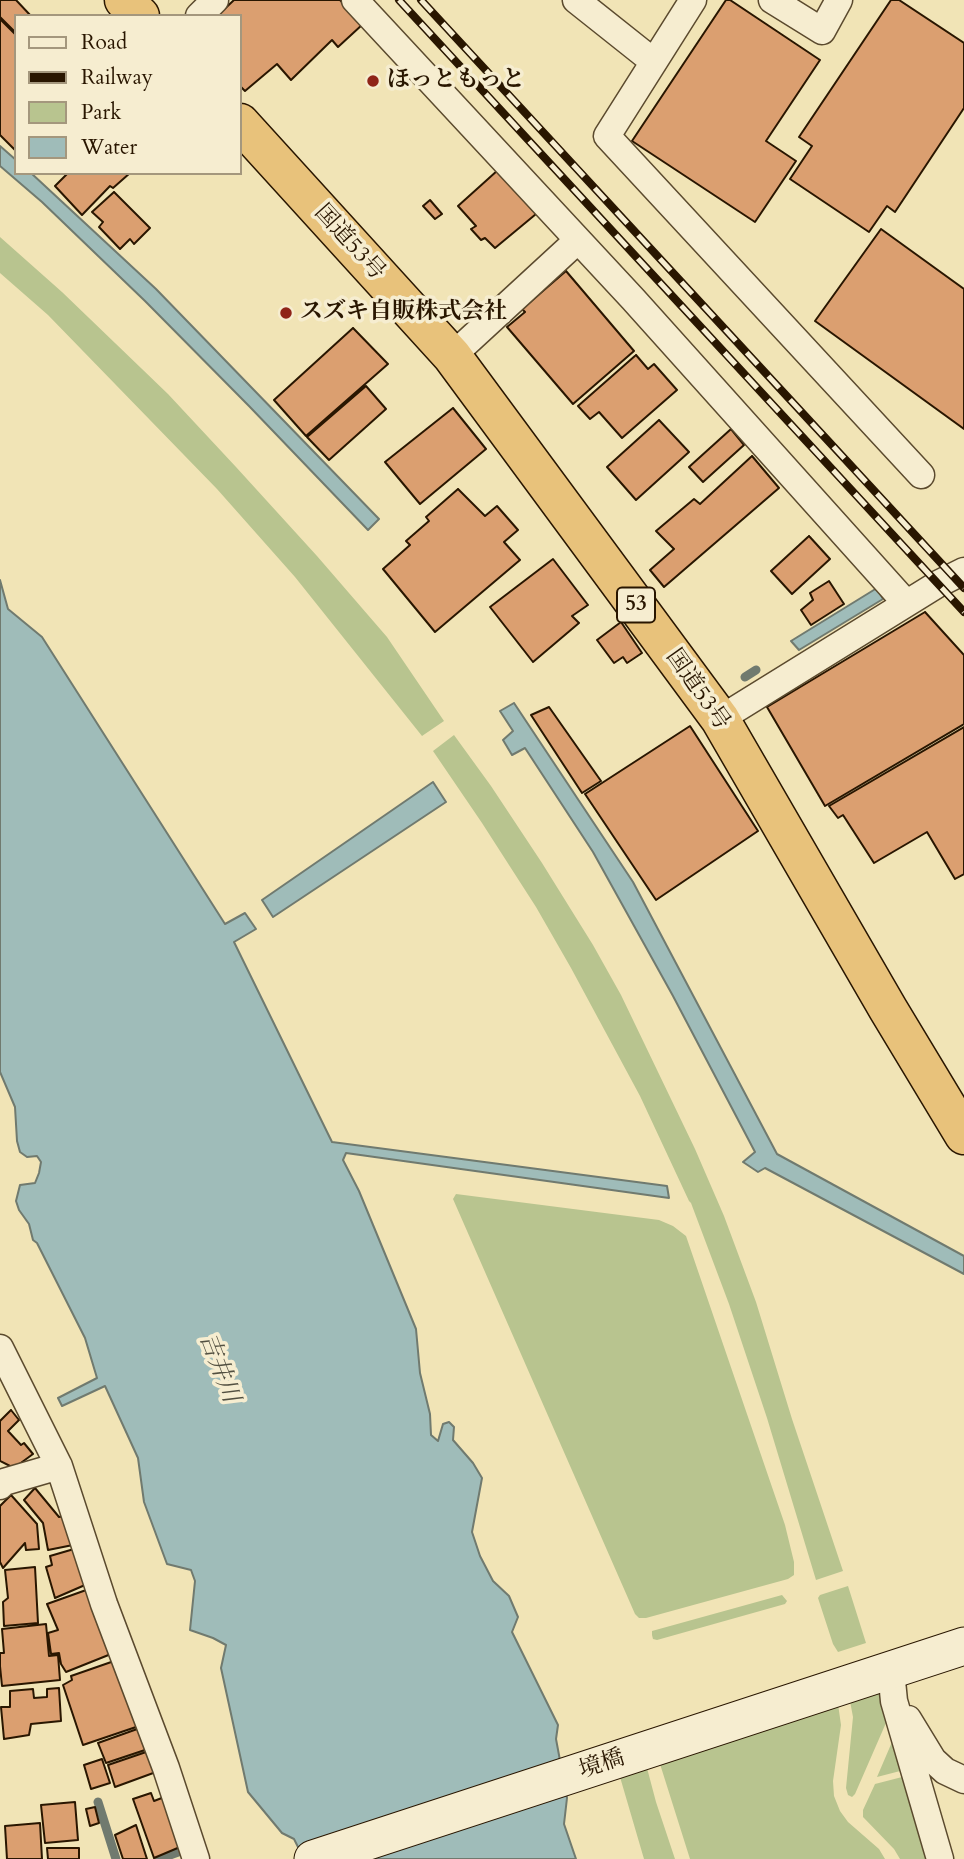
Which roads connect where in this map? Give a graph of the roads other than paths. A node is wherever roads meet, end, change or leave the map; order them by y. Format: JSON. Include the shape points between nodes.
{"nodes":[{"id":1,"x":124,"y":0,"type":"edge"},
{"id":2,"x":215,"y":0,"type":"edge"},
{"id":3,"x":355,"y":0,"type":"edge"},
{"id":4,"x":576,"y":0,"type":"edge"},
{"id":5,"x":694,"y":0,"type":"edge"},
{"id":6,"x":772,"y":0,"type":"edge"},
{"id":7,"x":839,"y":0,"type":"edge"},
{"id":8,"x":138,"y":14,"type":"edge"},
{"id":9,"x":200,"y":14,"type":"edge"},
{"id":10,"x":654,"y":62,"type":"junction"},
{"id":11,"x":242,"y":125,"type":"edge"},
{"id":12,"x":578,"y":240,"type":"junction"},
{"id":13,"x":452,"y":356,"type":"junction"},
{"id":14,"x":921,"y":475,"type":"dead end"},
{"id":15,"x":964,"y":571,"type":"edge"},
{"id":16,"x":906,"y":603,"type":"junction"},
{"id":17,"x":720,"y":719,"type":"junction"},
{"id":18,"x":964,"y":1135,"type":"edge"},
{"id":19,"x":0,"y":1348,"type":"edge"},
{"id":20,"x":59,"y":1466,"type":"junction"},
{"id":21,"x":1,"y":1482,"type":"edge"},
{"id":22,"x":964,"y":1646,"type":"edge"},
{"id":23,"x":892,"y":1686,"type":"junction"},
{"id":24,"x":964,"y":1780,"type":"edge"},
{"id":25,"x":196,"y":1859,"type":"edge"},
{"id":26,"x":313,"y":1859,"type":"edge"},
{"id":27,"x":940,"y":1859,"type":"edge"}],
"edges":[{"from":1,"to":8,"type":"highway"},
{"from":2,"to":9,"type":"street"},
{"from":3,"to":12,"type":"street"},
{"from":4,"to":10,"type":"street"},
{"from":5,"to":10,"type":"street"},
{"from":6,"to":7,"type":"street","via":[[822,31]]},
{"from":10,"to":14,"type":"street","via":[[607,136]]},
{"from":11,"to":13,"type":"highway","name":"国道53号","number":"53"},
{"from":12,"to":13,"type":"street"},
{"from":12,"to":16,"type":"street"},
{"from":13,"to":17,"type":"highway","name":"国道53号","number":"53"},
{"from":15,"to":16,"type":"street"},
{"from":16,"to":17,"type":"street"},
{"from":17,"to":18,"type":"highway","name":"国道53号","number":"53"},
{"from":19,"to":20,"type":"street"},
{"from":20,"to":21,"type":"street"},
{"from":20,"to":25,"type":"street"},
{"from":22,"to":23,"type":"street","name":"境橋"},
{"from":23,"to":24,"type":"street","via":[[933,1760]]},
{"from":23,"to":26,"type":"street","name":"境橋"},
{"from":23,"to":27,"type":"street"}]}
